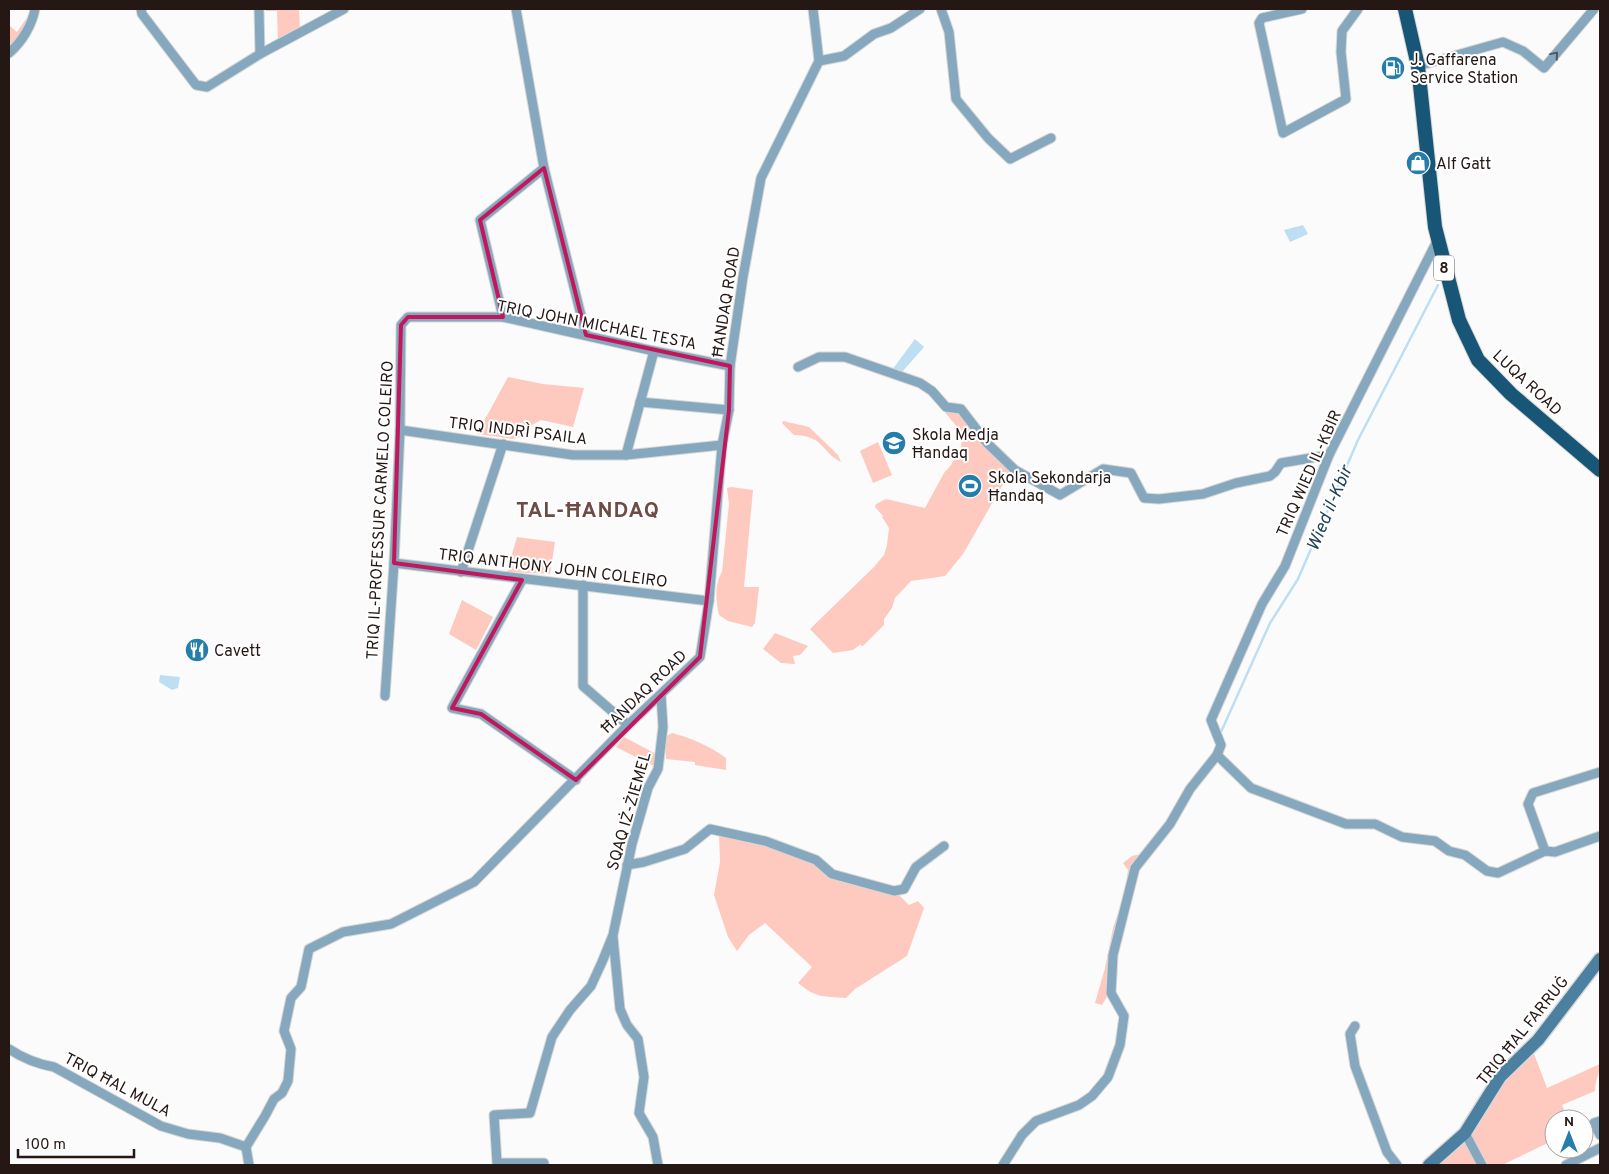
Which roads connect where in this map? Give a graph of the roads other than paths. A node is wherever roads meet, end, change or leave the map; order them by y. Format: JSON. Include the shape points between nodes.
{"nodes":[{"id":1,"x":35,"y":9,"type":"edge"},
{"id":2,"x":141,"y":9,"type":"edge"},
{"id":3,"x":259,"y":9,"type":"edge"},
{"id":4,"x":516,"y":9,"type":"edge"},
{"id":5,"x":813,"y":9,"type":"edge"},
{"id":6,"x":920,"y":9,"type":"edge"},
{"id":7,"x":941,"y":9,"type":"edge"},
{"id":8,"x":1302,"y":9,"type":"edge"},
{"id":9,"x":1358,"y":9,"type":"edge"},
{"id":10,"x":1405,"y":9,"type":"edge"},
{"id":11,"x":1594,"y":9,"type":"edge"},
{"id":12,"x":339,"y":10,"type":"edge"},
{"id":13,"x":9,"y":53,"type":"edge"},
{"id":14,"x":260,"y":54,"type":"junction"},
{"id":15,"x":819,"y":61,"type":"junction"},
{"id":16,"x":1418,"y":66,"type":"junction"},
{"id":17,"x":1051,"y":138,"type":"dead end"},
{"id":18,"x":544,"y":168,"type":"junction"},
{"id":19,"x":1437,"y":241,"type":"junction"},
{"id":20,"x":503,"y":317,"type":"junction"},
{"id":21,"x":401,"y":324,"type":"joint"},
{"id":22,"x":586,"y":335,"type":"junction"},
{"id":23,"x":654,"y":351,"type":"junction"},
{"id":24,"x":730,"y":366,"type":"junction"},
{"id":25,"x":798,"y":367,"type":"dead end"},
{"id":26,"x":640,"y":402,"type":"junction"},
{"id":27,"x":729,"y":410,"type":"junction"},
{"id":28,"x":400,"y":430,"type":"junction"},
{"id":29,"x":504,"y":444,"type":"junction"},
{"id":30,"x":722,"y":445,"type":"junction"},
{"id":31,"x":626,"y":455,"type":"junction"},
{"id":32,"x":1330,"y":455,"type":"junction"},
{"id":33,"x":1600,"y":470,"type":"edge"},
{"id":34,"x":394,"y":563,"type":"junction"},
{"id":35,"x":461,"y":572,"type":"junction"},
{"id":36,"x":522,"y":580,"type":"junction"},
{"id":37,"x":583,"y":585,"type":"junction"},
{"id":38,"x":709,"y":601,"type":"junction"},
{"id":39,"x":661,"y":695,"type":"junction"},
{"id":40,"x":385,"y":696,"type":"dead end"},
{"id":41,"x":628,"y":725,"type":"junction"},
{"id":42,"x":1217,"y":755,"type":"junction"},
{"id":43,"x":1598,"y":775,"type":"edge"},
{"id":44,"x":576,"y":780,"type":"junction"},
{"id":45,"x":1600,"y":836,"type":"edge"},
{"id":46,"x":944,"y":846,"type":"dead end"},
{"id":47,"x":1545,"y":850,"type":"junction"},
{"id":48,"x":627,"y":865,"type":"junction"},
{"id":49,"x":613,"y":935,"type":"junction"},
{"id":50,"x":1600,"y":959,"type":"edge"},
{"id":51,"x":1355,"y":1026,"type":"dead end"},
{"id":52,"x":9,"y":1049,"type":"edge"},
{"id":53,"x":1600,"y":1121,"type":"edge"},
{"id":54,"x":1464,"y":1133,"type":"junction"},
{"id":55,"x":1600,"y":1135,"type":"edge"},
{"id":56,"x":246,"y":1147,"type":"junction"},
{"id":57,"x":1600,"y":1148,"type":"edge"},
{"id":58,"x":544,"y":1162,"type":"dead end"},
{"id":59,"x":249,"y":1165,"type":"edge"},
{"id":60,"x":658,"y":1165,"type":"edge"},
{"id":61,"x":1002,"y":1165,"type":"edge"},
{"id":62,"x":1396,"y":1165,"type":"edge"},
{"id":63,"x":1429,"y":1165,"type":"edge"},
{"id":64,"x":1482,"y":1165,"type":"edge"},
{"id":65,"x":1566,"y":1165,"type":"edge"}],
"edges":[{"from":1,"to":13,"type":"street","via":[[33,21],[17,47]]},
{"from":2,"to":14,"type":"street","via":[[196,85],[207,87]]},
{"from":3,"to":14,"type":"street"},
{"from":4,"to":18,"type":"street"},
{"from":5,"to":15,"type":"street"},
{"from":6,"to":15,"type":"street","via":[[891,28],[874,34],[844,56]]},
{"from":7,"to":17,"type":"street","via":[[949,32],[956,99],[988,138],[1010,159]]},
{"from":8,"to":9,"type":"street","via":[[1262,18],[1259,23],[1283,133],[1346,99],[1342,31]]},
{"from":10,"to":16,"type":"highway","name":"LUQA ROAD","number":"8"},
{"from":16,"to":11,"type":"street","one_way":true,"via":[[1503,42],[1522,51],[1544,68]]},
{"from":12,"to":14,"type":"street"},
{"from":15,"to":24,"type":"street","name":"ĦANDAQ ROAD","via":[[761,178]]},
{"from":16,"to":19,"type":"highway","name":"LUQA ROAD","number":"8"},
{"from":18,"to":20,"type":"street","via":[[480,220]]},
{"from":18,"to":22,"type":"street"},
{"from":19,"to":32,"type":"street","name":"TRIQ WIED IL-KBIR"},
{"from":19,"to":33,"type":"highway","name":"LUQA ROAD","number":"8","via":[[1459,320],[1478,360],[1511,394]]},
{"from":20,"to":21,"type":"street","name":"TRIQ JOHN MICHAEL TESTA","via":[[408,317]]},
{"from":20,"to":22,"type":"street","name":"TRIQ JOHN MICHAEL TESTA"},
{"from":21,"to":28,"type":"street","name":"TRIQ IL-PROFESSUR CARMELO COLEIRO"},
{"from":22,"to":23,"type":"street","name":"TRIQ JOHN MICHAEL TESTA"},
{"from":23,"to":24,"type":"street","name":"TRIQ JOHN MICHAEL TESTA"},
{"from":23,"to":26,"type":"street"},
{"from":24,"to":27,"type":"street","name":"ĦANDAQ ROAD"},
{"from":25,"to":32,"type":"street","via":[[819,357],[845,357],[920,383],[946,407],[960,409],[987,443],[1015,470],[1060,494],[1103,469],[1130,473],[1144,498],[1203,494],[1236,482],[1270,476],[1281,463]]},
{"from":26,"to":27,"type":"street"},
{"from":26,"to":31,"type":"street"},
{"from":27,"to":30,"type":"street","name":"ĦANDAQ ROAD"},
{"from":28,"to":29,"type":"street","name":"TRIQ INDRÌ PSAILA"},
{"from":28,"to":34,"type":"street","name":"TRIQ IL-PROFESSUR CARMELO COLEIRO"},
{"from":29,"to":31,"type":"street","name":"TRIQ INDRÌ PSAILA","via":[[574,455]]},
{"from":29,"to":35,"type":"street"},
{"from":30,"to":31,"type":"street","name":"TRIQ INDRÌ PSAILA"},
{"from":30,"to":38,"type":"street","name":"ĦANDAQ ROAD"},
{"from":32,"to":42,"type":"street","name":"TRIQ WIED IL-KBIR","via":[[1285,566],[1262,604],[1211,720],[1221,745]]},
{"from":34,"to":35,"type":"street","name":"TRIQ ANTHONY JOHN COLEIRO"},
{"from":34,"to":40,"type":"street","name":"TRIQ IL-PROFESSUR CARMELO COLEIRO"},
{"from":35,"to":36,"type":"street","name":"TRIQ ANTHONY JOHN COLEIRO"},
{"from":36,"to":37,"type":"street","name":"TRIQ ANTHONY JOHN COLEIRO"},
{"from":36,"to":44,"type":"street","via":[[452,708],[481,714]]},
{"from":37,"to":38,"type":"street","name":"TRIQ ANTHONY JOHN COLEIRO"},
{"from":37,"to":41,"type":"street","via":[[584,686]]},
{"from":38,"to":39,"type":"street","name":"ĦANDAQ ROAD","via":[[700,657]]},
{"from":39,"to":41,"type":"street","name":"ĦANDAQ ROAD"},
{"from":39,"to":48,"type":"street","name":"SQAQ IŻ-ŻIEMEL","via":[[663,727],[658,769],[648,788]]},
{"from":41,"to":44,"type":"street","name":"ĦANDAQ ROAD"},
{"from":42,"to":47,"type":"street","via":[[1251,788],[1346,824],[1375,824],[1402,837],[1435,841],[1487,871],[1498,873]]},
{"from":42,"to":61,"type":"street","via":[[1135,868],[1113,955],[1111,993],[1124,1016],[1120,1045],[1108,1077],[1092,1096],[1079,1105],[1036,1121],[1022,1135]]},
{"from":43,"to":47,"type":"street","via":[[1533,793],[1528,804]]},
{"from":44,"to":56,"type":"street","name":"ĦANDAQ ROAD","via":[[474,882],[391,924],[343,932],[309,949],[301,987],[291,998],[284,1031],[291,1049],[288,1081],[282,1093],[274,1098]]},
{"from":45,"to":47,"type":"street","via":[[1555,852]]},
{"from":46,"to":48,"type":"street","via":[[916,867],[904,889],[894,891],[832,874],[816,860],[765,841],[710,830],[684,849]]},
{"from":48,"to":49,"type":"street","name":"SQAQ IŻ-ŻIEMEL"},
{"from":49,"to":58,"type":"street","via":[[591,986],[552,1036],[530,1114],[494,1115],[497,1163]]},
{"from":49,"to":60,"type":"street","via":[[620,1009],[638,1039],[644,1077],[639,1113],[653,1137]]},
{"from":50,"to":54,"type":"main road","name":"TRIQ ĦAL FARRUĠ","via":[[1538,1040],[1500,1077]]},
{"from":51,"to":62,"type":"street","via":[[1350,1034],[1356,1066],[1388,1152]]},
{"from":52,"to":56,"type":"street","name":"TRIQ ĦAL MULA","via":[[35,1064],[54,1067],[161,1126],[220,1138]]},
{"from":53,"to":55,"type":"street","via":[[1594,1123]]},
{"from":54,"to":63,"type":"main road","name":"TRIQ ĦAL FARRUĠ"},
{"from":54,"to":64,"type":"street"},
{"from":56,"to":59,"type":"street"},
{"from":57,"to":65,"type":"street"}]}
